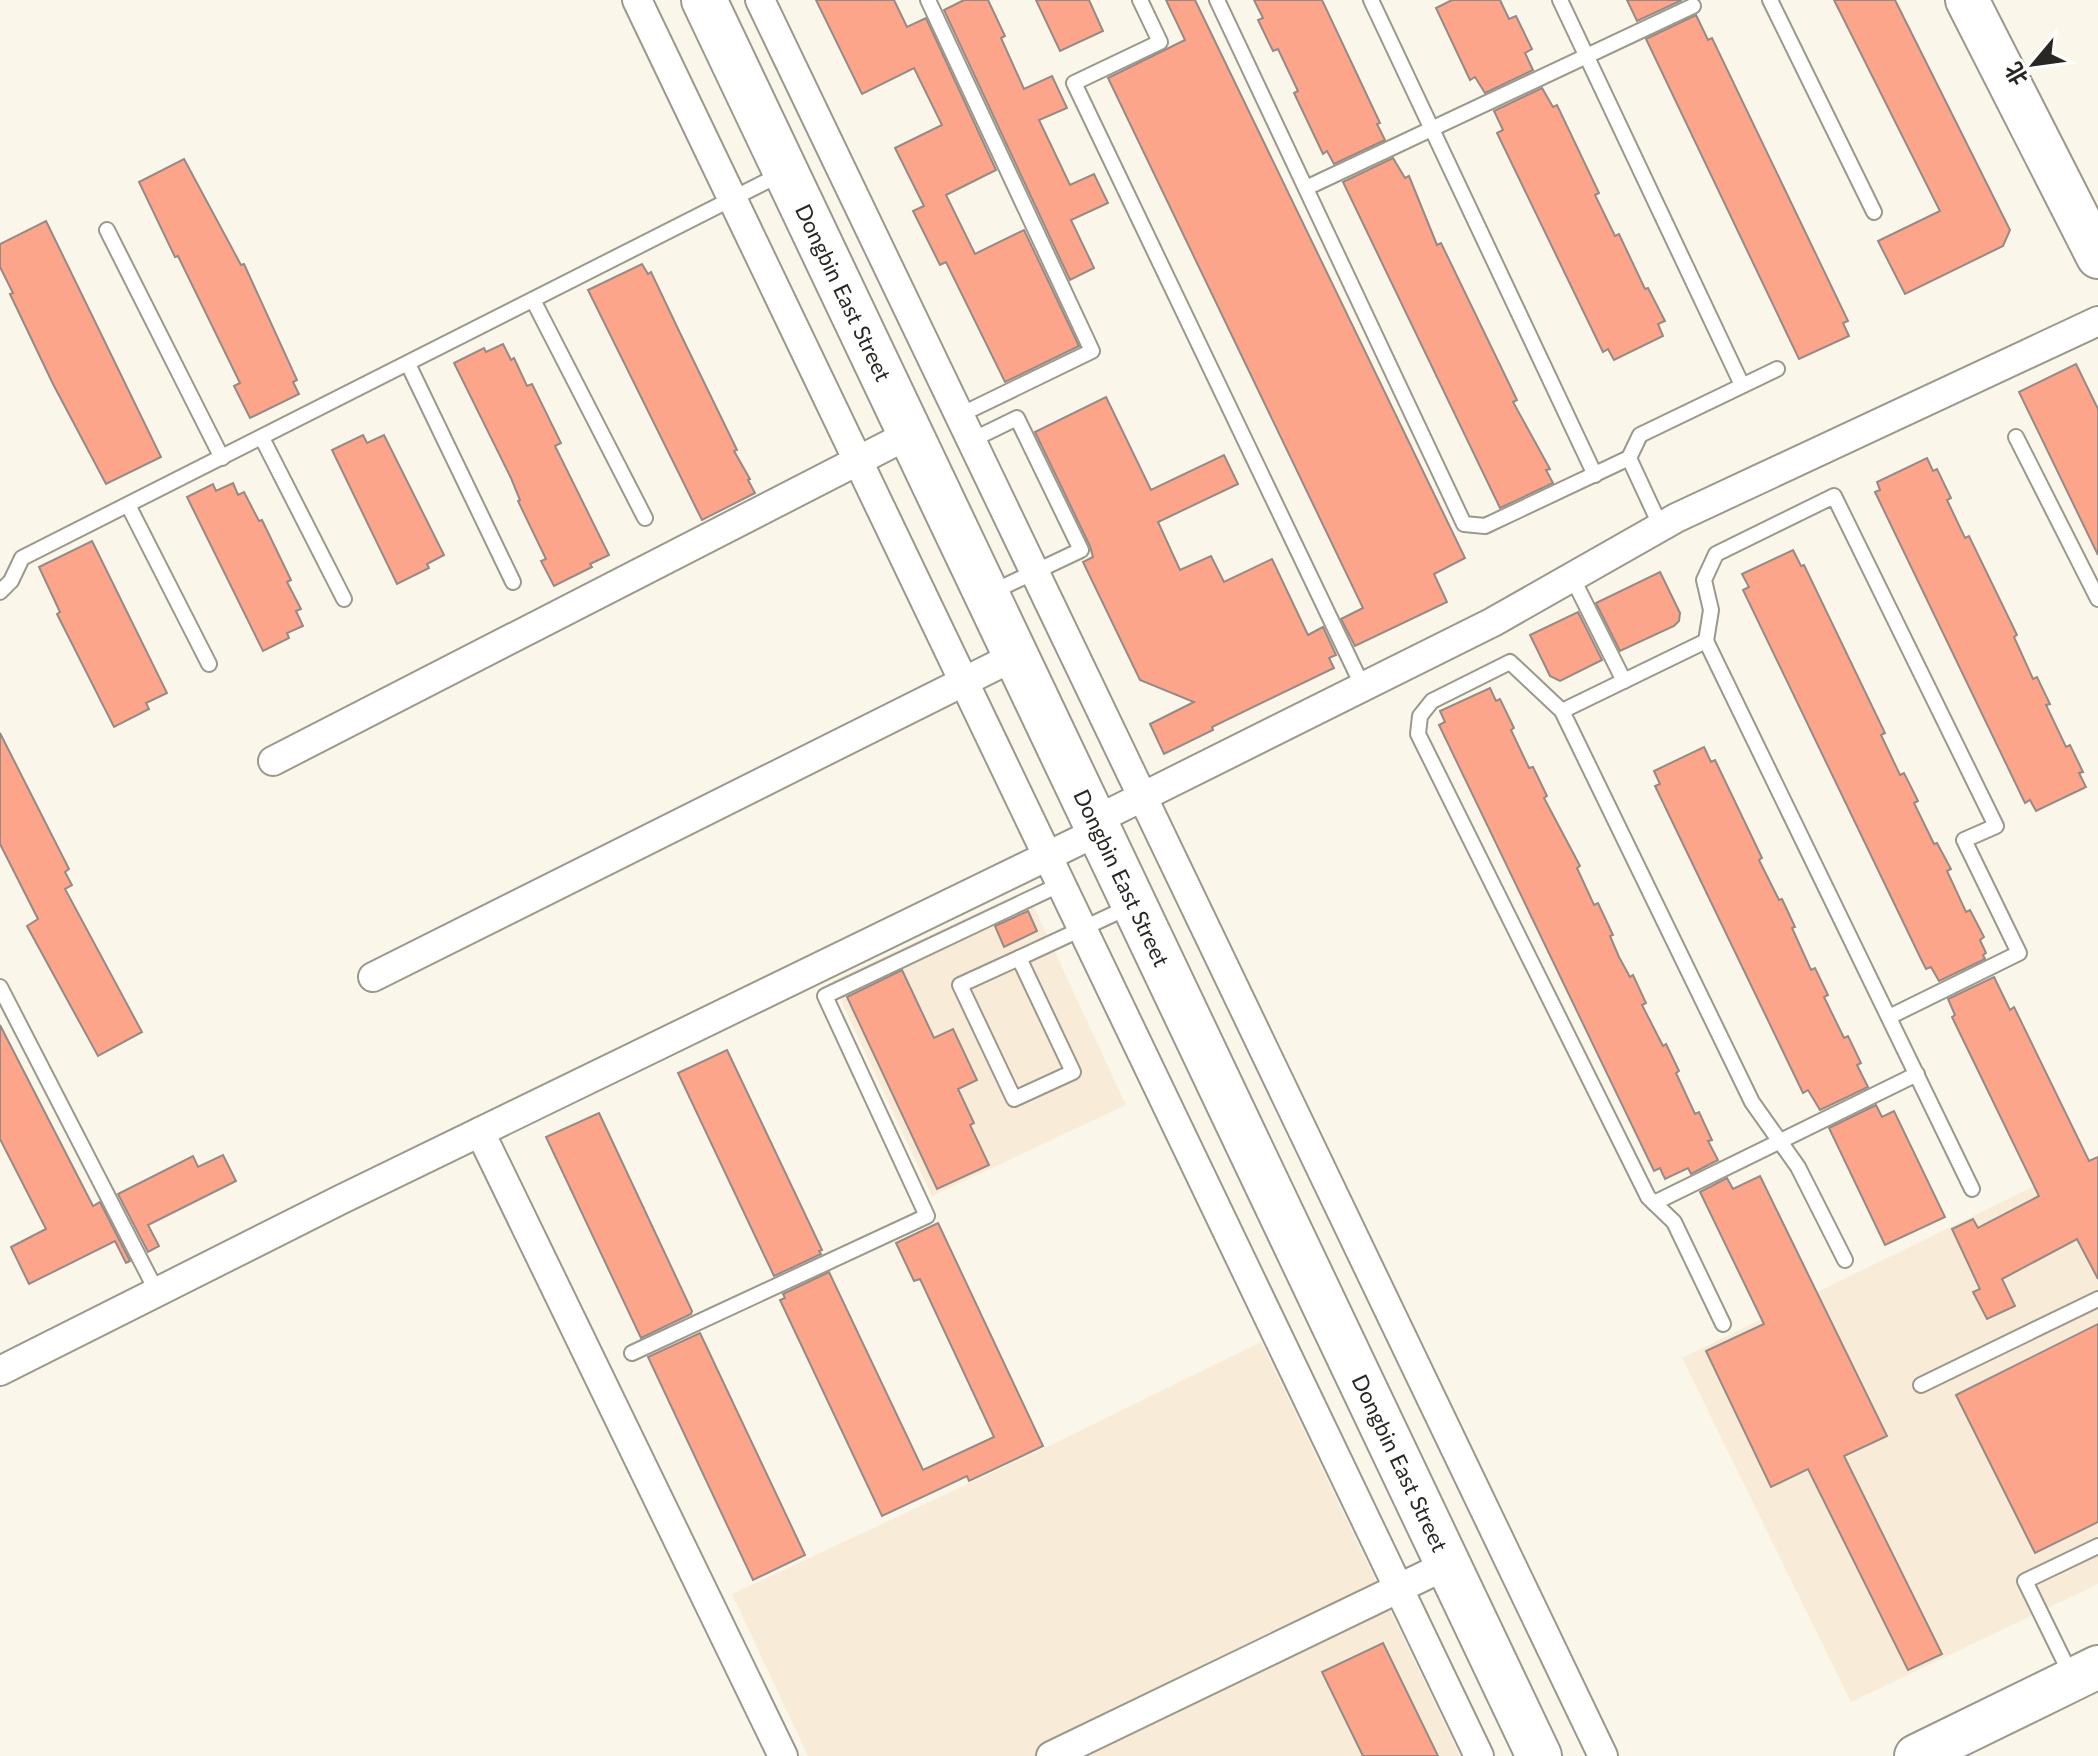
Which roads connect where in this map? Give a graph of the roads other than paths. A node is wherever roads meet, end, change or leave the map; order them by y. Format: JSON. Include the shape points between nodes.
{"nodes":[{"id":1,"x":637,"y":0,"type":"edge"},
{"id":2,"x":704,"y":0,"type":"edge"},
{"id":3,"x":760,"y":0,"type":"edge"},
{"id":4,"x":928,"y":0,"type":"edge"},
{"id":5,"x":1140,"y":0,"type":"edge"},
{"id":6,"x":1217,"y":0,"type":"edge"},
{"id":7,"x":1371,"y":0,"type":"edge"},
{"id":8,"x":1560,"y":0,"type":"edge"},
{"id":9,"x":1770,"y":0,"type":"edge"},
{"id":10,"x":1967,"y":0,"type":"edge"},
{"id":11,"x":1693,"y":6,"type":"dead end"},
{"id":12,"x":1587,"y":56,"type":"junction"},
{"id":13,"x":1432,"y":129,"type":"junction"},
{"id":14,"x":785,"y":172,"type":"junction"},
{"id":15,"x":1306,"y":188,"type":"junction"},
{"id":16,"x":732,"y":199,"type":"junction"},
{"id":17,"x":1874,"y":212,"type":"dead end"},
{"id":18,"x":107,"y":230,"type":"dead end"},
{"id":19,"x":2098,"y":257,"type":"edge"},
{"id":20,"x":533,"y":300,"type":"junction"},
{"id":21,"x":2098,"y":321,"type":"edge"},
{"id":22,"x":408,"y":364,"type":"junction"},
{"id":23,"x":1777,"y":369,"type":"dead end"},
{"id":24,"x":1742,"y":385,"type":"junction"},
{"id":25,"x":966,"y":428,"type":"junction"},
{"id":26,"x":910,"y":434,"type":"junction"},
{"id":27,"x":2016,"y":437,"type":"dead end"},
{"id":28,"x":262,"y":438,"type":"junction"},
{"id":29,"x":222,"y":458,"type":"junction"},
{"id":30,"x":1629,"y":458,"type":"junction"},
{"id":31,"x":858,"y":461,"type":"junction"},
{"id":32,"x":1595,"y":475,"type":"junction"},
{"id":33,"x":128,"y":505,"type":"junction"},
{"id":34,"x":645,"y":518,"type":"dead end"},
{"id":35,"x":1661,"y":527,"type":"junction"},
{"id":36,"x":1035,"y":572,"type":"junction"},
{"id":37,"x":1572,"y":577,"type":"junction"},
{"id":38,"x":513,"y":582,"type":"dead end"},
{"id":39,"x":0,"y":592,"type":"edge"},
{"id":40,"x":986,"y":595,"type":"junction"},
{"id":41,"x":344,"y":599,"type":"dead end"},
{"id":42,"x":2098,"y":599,"type":"edge"},
{"id":43,"x":1706,"y":641,"type":"junction"},
{"id":44,"x":1015,"y":656,"type":"junction"},
{"id":45,"x":209,"y":664,"type":"dead end"},
{"id":46,"x":1624,"y":681,"type":"junction"},
{"id":47,"x":964,"y":682,"type":"junction"},
{"id":48,"x":1363,"y":687,"type":"junction"},
{"id":49,"x":1562,"y":711,"type":"junction"},
{"id":50,"x":273,"y":761,"type":"dead end"},
{"id":51,"x":1143,"y":797,"type":"junction"},
{"id":52,"x":1096,"y":826,"type":"junction"},
{"id":53,"x":1047,"y":856,"type":"junction"},
{"id":54,"x":1061,"y":884,"type":"junction"},
{"id":55,"x":1133,"y":905,"type":"junction"},
{"id":56,"x":1082,"y":928,"type":"junction"},
{"id":57,"x":1019,"y":958,"type":"junction"},
{"id":58,"x":373,"y":977,"type":"dead end"},
{"id":59,"x":0,"y":987,"type":"edge"},
{"id":60,"x":1889,"y":1017,"type":"junction"},
{"id":61,"x":1917,"y":1074,"type":"junction"},
{"id":62,"x":480,"y":1132,"type":"junction"},
{"id":63,"x":1780,"y":1141,"type":"junction"},
{"id":64,"x":1972,"y":1189,"type":"dead end"},
{"id":65,"x":1654,"y":1203,"type":"junction"},
{"id":66,"x":1845,"y":1260,"type":"dead end"},
{"id":67,"x":157,"y":1292,"type":"junction"},
{"id":68,"x":2098,"y":1299,"type":"edge"},
{"id":69,"x":1723,"y":1324,"type":"dead end"},
{"id":70,"x":632,"y":1353,"type":"dead end"},
{"id":71,"x":0,"y":1371,"type":"edge"},
{"id":72,"x":1921,"y":1385,"type":"dead end"},
{"id":73,"x":2098,"y":1546,"type":"edge"},
{"id":74,"x":1447,"y":1565,"type":"junction"},
{"id":75,"x":1399,"y":1588,"type":"junction"},
{"id":76,"x":2086,"y":1673,"type":"edge"},
{"id":77,"x":783,"y":1756,"type":"edge"},
{"id":78,"x":1051,"y":1756,"type":"edge"},
{"id":79,"x":1479,"y":1756,"type":"edge"},
{"id":80,"x":1539,"y":1756,"type":"edge"},
{"id":81,"x":1603,"y":1756,"type":"edge"},
{"id":82,"x":1916,"y":1756,"type":"edge"}],
"edges":[{"from":1,"to":16,"type":"street"},
{"from":2,"to":14,"type":"main road","name":"Dongbin East Street"},
{"from":3,"to":25,"type":"street"},
{"from":4,"to":25,"type":"lane","via":[[1092,351]]},
{"from":5,"to":48,"type":"lane","via":[[1160,42],[1074,83]]},
{"from":6,"to":15,"type":"lane"},
{"from":7,"to":13,"type":"lane"},
{"from":8,"to":12,"type":"lane"},
{"from":9,"to":17,"type":"lane"},
{"from":10,"to":19,"type":"street"},
{"from":11,"to":12,"type":"lane"},
{"from":12,"to":13,"type":"lane"},
{"from":12,"to":24,"type":"lane"},
{"from":13,"to":15,"type":"lane"},
{"from":13,"to":32,"type":"lane"},
{"from":14,"to":16,"type":"lane"},
{"from":14,"to":26,"type":"main road","name":"Dongbin East Street"},
{"from":15,"to":32,"type":"lane","via":[[1464,524],[1485,526]]},
{"from":16,"to":20,"type":"lane"},
{"from":16,"to":31,"type":"street"},
{"from":18,"to":29,"type":"lane"},
{"from":20,"to":22,"type":"lane"},
{"from":20,"to":34,"type":"lane"},
{"from":21,"to":35,"type":"street"},
{"from":22,"to":28,"type":"lane"},
{"from":22,"to":38,"type":"lane"},
{"from":23,"to":24,"type":"lane"},
{"from":24,"to":30,"type":"lane","via":[[1640,435]]},
{"from":25,"to":36,"type":"street"},
{"from":25,"to":36,"type":"lane","via":[[1017,418],[1024,431],[1081,550]]},
{"from":26,"to":31,"type":"street"},
{"from":26,"to":40,"type":"main road","name":"Dongbin East Street"},
{"from":27,"to":42,"type":"lane"},
{"from":28,"to":29,"type":"lane"},
{"from":28,"to":41,"type":"lane"},
{"from":29,"to":33,"type":"lane"},
{"from":30,"to":32,"type":"lane"},
{"from":30,"to":35,"type":"lane"},
{"from":31,"to":47,"type":"street"},
{"from":31,"to":50,"type":"street"},
{"from":33,"to":39,"type":"lane","via":[[22,558]]},
{"from":33,"to":45,"type":"lane"},
{"from":35,"to":37,"type":"street"},
{"from":36,"to":40,"type":"lane"},
{"from":36,"to":51,"type":"street"},
{"from":37,"to":46,"type":"lane"},
{"from":37,"to":48,"type":"street"},
{"from":40,"to":44,"type":"main road","name":"Dongbin East Street"},
{"from":43,"to":46,"type":"lane"},
{"from":43,"to":60,"type":"lane"},
{"from":43,"to":60,"type":"lane","via":[[1711,610],[1704,580],[1716,554],[1834,496],[1996,826],[1964,840],[2019,953]]},
{"from":44,"to":47,"type":"street"},
{"from":44,"to":52,"type":"main road","name":"Dongbin East Street"},
{"from":46,"to":49,"type":"lane"},
{"from":47,"to":53,"type":"street"},
{"from":47,"to":58,"type":"street"},
{"from":48,"to":51,"type":"street"},
{"from":49,"to":63,"type":"lane","via":[[1752,1102]]},
{"from":49,"to":65,"type":"lane","via":[[1510,662],[1432,701],[1420,716],[1418,734]]},
{"from":51,"to":52,"type":"street"},
{"from":51,"to":81,"type":"street"},
{"from":52,"to":53,"type":"street"},
{"from":52,"to":55,"type":"main road","name":"Dongbin East Street"},
{"from":53,"to":54,"type":"street"},
{"from":53,"to":62,"type":"street"},
{"from":54,"to":56,"type":"street"},
{"from":54,"to":70,"type":"lane","via":[[825,996],[927,1216]]},
{"from":55,"to":56,"type":"lane"},
{"from":55,"to":74,"type":"main road","name":"Dongbin East Street"},
{"from":56,"to":57,"type":"lane"},
{"from":56,"to":75,"type":"street"},
{"from":57,"to":57,"type":"lane","via":[[1073,1072],[1014,1099],[960,985]]},
{"from":59,"to":67,"type":"lane"},
{"from":60,"to":61,"type":"lane"},
{"from":61,"to":63,"type":"lane"},
{"from":61,"to":64,"type":"lane"},
{"from":62,"to":67,"type":"street"},
{"from":62,"to":77,"type":"street"},
{"from":63,"to":65,"type":"lane"},
{"from":63,"to":66,"type":"lane"},
{"from":65,"to":69,"type":"lane","via":[[1674,1222]]},
{"from":67,"to":71,"type":"street"},
{"from":68,"to":72,"type":"lane"},
{"from":73,"to":76,"type":"lane","via":[[2025,1581]]},
{"from":74,"to":75,"type":"street"},
{"from":74,"to":80,"type":"main road","name":"Dongbin East Street"},
{"from":75,"to":78,"type":"street"},
{"from":75,"to":79,"type":"street"},
{"from":76,"to":82,"type":"street"}]}
